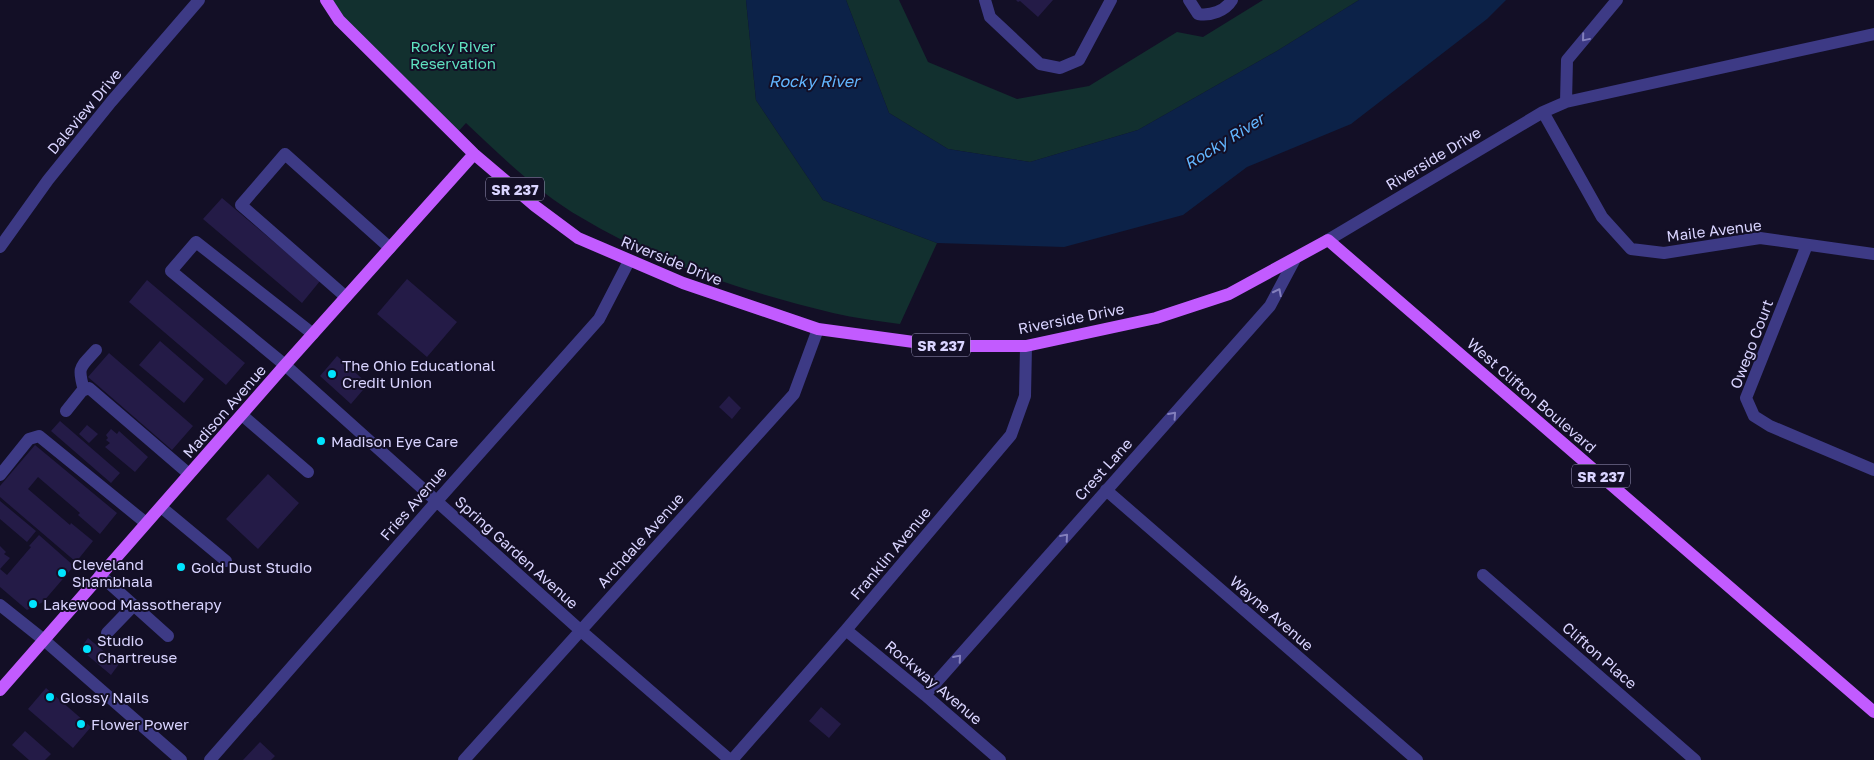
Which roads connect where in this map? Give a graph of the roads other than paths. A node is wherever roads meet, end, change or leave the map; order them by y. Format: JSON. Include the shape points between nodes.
{"nodes":[{"id":1,"x":199,"y":0,"type":"edge"},
{"id":2,"x":326,"y":0,"type":"edge"},
{"id":3,"x":985,"y":0,"type":"edge"},
{"id":4,"x":1111,"y":0,"type":"edge"},
{"id":5,"x":1188,"y":0,"type":"edge"},
{"id":6,"x":1232,"y":0,"type":"edge"},
{"id":7,"x":1616,"y":0,"type":"edge"},
{"id":8,"x":1874,"y":34,"type":"edge"},
{"id":9,"x":1566,"y":102,"type":"junction"},
{"id":10,"x":1543,"y":112,"type":"junction"},
{"id":11,"x":474,"y":154,"type":"junction"},
{"id":12,"x":1328,"y":240,"type":"junction"},
{"id":13,"x":1807,"y":244,"type":"junction"},
{"id":14,"x":0,"y":247,"type":"edge"},
{"id":15,"x":390,"y":248,"type":"junction"},
{"id":16,"x":1874,"y":254,"type":"edge"},
{"id":17,"x":1295,"y":259,"type":"junction"},
{"id":18,"x":629,"y":260,"type":"junction"},
{"id":19,"x":346,"y":297,"type":"junction"},
{"id":20,"x":818,"y":329,"type":"junction"},
{"id":21,"x":313,"y":334,"type":"junction"},
{"id":22,"x":1026,"y":346,"type":"junction"},
{"id":23,"x":96,"y":350,"type":"dead end"},
{"id":24,"x":285,"y":365,"type":"junction"},
{"id":25,"x":84,"y":390,"type":"junction"},
{"id":26,"x":66,"y":412,"type":"dead end"},
{"id":27,"x":242,"y":415,"type":"junction"},
{"id":28,"x":1873,"y":470,"type":"edge"},
{"id":29,"x":308,"y":472,"type":"dead end"},
{"id":30,"x":190,"y":474,"type":"junction"},
{"id":31,"x":0,"y":475,"type":"edge"},
{"id":32,"x":1106,"y":490,"type":"junction"},
{"id":33,"x":436,"y":502,"type":"junction"},
{"id":34,"x":161,"y":507,"type":"junction"},
{"id":35,"x":146,"y":524,"type":"junction"},
{"id":36,"x":226,"y":561,"type":"dead end"},
{"id":37,"x":1483,"y":575,"type":"dead end"},
{"id":38,"x":100,"y":576,"type":"junction"},
{"id":39,"x":0,"y":605,"type":"edge"},
{"id":40,"x":134,"y":605,"type":"junction"},
{"id":41,"x":580,"y":630,"type":"junction"},
{"id":42,"x":846,"y":630,"type":"junction"},
{"id":43,"x":107,"y":633,"type":"dead end"},
{"id":44,"x":168,"y":636,"type":"dead end"},
{"id":45,"x":44,"y":640,"type":"junction"},
{"id":46,"x":0,"y":690,"type":"edge"},
{"id":47,"x":925,"y":695,"type":"junction"},
{"id":48,"x":1874,"y":712,"type":"edge"},
{"id":49,"x":181,"y":760,"type":"edge"},
{"id":50,"x":210,"y":760,"type":"edge"},
{"id":51,"x":464,"y":760,"type":"edge"},
{"id":52,"x":731,"y":760,"type":"edge"},
{"id":53,"x":1000,"y":760,"type":"edge"},
{"id":54,"x":1417,"y":760,"type":"edge"},
{"id":55,"x":1695,"y":760,"type":"edge"}],
"edges":[{"from":1,"to":14,"type":"street","name":"Daleview Drive","via":[[48,180]]},
{"from":2,"to":11,"type":"main road","name":"Riverside Drive","number":"SR 237","via":[[339,20]]},
{"from":3,"to":4,"type":"street","via":[[990,17],[1040,64],[1060,68],[1079,60]]},
{"from":5,"to":6,"type":"street","via":[[1198,14],[1208,15]]},
{"from":7,"to":9,"type":"street","one_way":true,"via":[[1567,60]]},
{"from":8,"to":9,"type":"street","name":"Riverside Drive"},
{"from":9,"to":10,"type":"street","name":"Riverside Drive"},
{"from":10,"to":12,"type":"street","name":"Riverside Drive"},
{"from":10,"to":13,"type":"street","name":"Maile Avenue","via":[[1602,217],[1631,250],[1664,253],[1760,238]]},
{"from":11,"to":15,"type":"main road","name":"Madison Avenue"},
{"from":11,"to":18,"type":"main road","name":"Riverside Drive","number":"SR 237","via":[[578,238]]},
{"from":12,"to":17,"type":"main road","name":"Riverside Drive","number":"SR 237"},
{"from":12,"to":48,"type":"main road","name":"West Clifton Boulevard","number":"SR 237"},
{"from":13,"to":16,"type":"street","name":"Maile Avenue"},
{"from":13,"to":28,"type":"street","name":"Owego Court","via":[[1746,398],[1754,416],[1770,426]]},
{"from":15,"to":19,"type":"main road","name":"Madison Avenue"},
{"from":15,"to":19,"type":"street","via":[[286,154],[241,205]]},
{"from":17,"to":22,"type":"main road","name":"Riverside Drive","number":"SR 237","via":[[1229,294],[1156,318]]},
{"from":32,"to":17,"type":"street","name":"Crest Lane","one_way":true,"via":[[1270,306]]},
{"from":18,"to":20,"type":"main road","name":"Riverside Drive","number":"SR 237","via":[[683,283]]},
{"from":18,"to":33,"type":"street","name":"Fries Avenue","via":[[599,319]]},
{"from":19,"to":21,"type":"main road","name":"Madison Avenue"},
{"from":20,"to":22,"type":"main road","name":"Riverside Drive","number":"SR 237","via":[[943,346]]},
{"from":20,"to":41,"type":"street","name":"Archdale Avenue","via":[[794,394]]},
{"from":21,"to":24,"type":"main road","name":"Madison Avenue"},
{"from":21,"to":24,"type":"street","name":"Spring Garden Avenue","via":[[196,242],[171,271]]},
{"from":22,"to":42,"type":"street","name":"Franklin Avenue","via":[[1026,396],[1011,435]]},
{"from":23,"to":25,"type":"street","via":[[79,373]]},
{"from":24,"to":27,"type":"main road","name":"Madison Avenue"},
{"from":24,"to":33,"type":"street","name":"Spring Garden Avenue"},
{"from":25,"to":26,"type":"street"},
{"from":25,"to":30,"type":"street","via":[[88,388]]},
{"from":27,"to":29,"type":"street"},
{"from":27,"to":30,"type":"main road","name":"Madison Avenue"},
{"from":30,"to":34,"type":"main road","name":"Madison Avenue"},
{"from":31,"to":35,"type":"street","via":[[29,439],[39,436]]},
{"from":47,"to":32,"type":"street","name":"Crest Lane","one_way":true},
{"from":32,"to":54,"type":"street","name":"Wayne Avenue"},
{"from":33,"to":41,"type":"street","name":"Spring Garden Avenue"},
{"from":33,"to":50,"type":"street","name":"Fries Avenue"},
{"from":34,"to":35,"type":"main road","name":"Madison Avenue"},
{"from":34,"to":36,"type":"street"},
{"from":35,"to":38,"type":"main road","name":"Madison Avenue"},
{"from":37,"to":55,"type":"street","name":"Clifton Place"},
{"from":38,"to":40,"type":"street"},
{"from":38,"to":45,"type":"main road","name":"Madison Avenue"},
{"from":39,"to":45,"type":"street"},
{"from":40,"to":43,"type":"street"},
{"from":40,"to":44,"type":"street"},
{"from":41,"to":51,"type":"street","name":"Archdale Avenue"},
{"from":41,"to":52,"type":"street","name":"Spring Garden Avenue"},
{"from":42,"to":47,"type":"street","name":"Rockway Avenue"},
{"from":42,"to":52,"type":"street","name":"Franklin Avenue"},
{"from":45,"to":46,"type":"main road","name":"Madison Avenue"},
{"from":45,"to":49,"type":"street"},
{"from":47,"to":53,"type":"street","name":"Rockway Avenue"}]}
